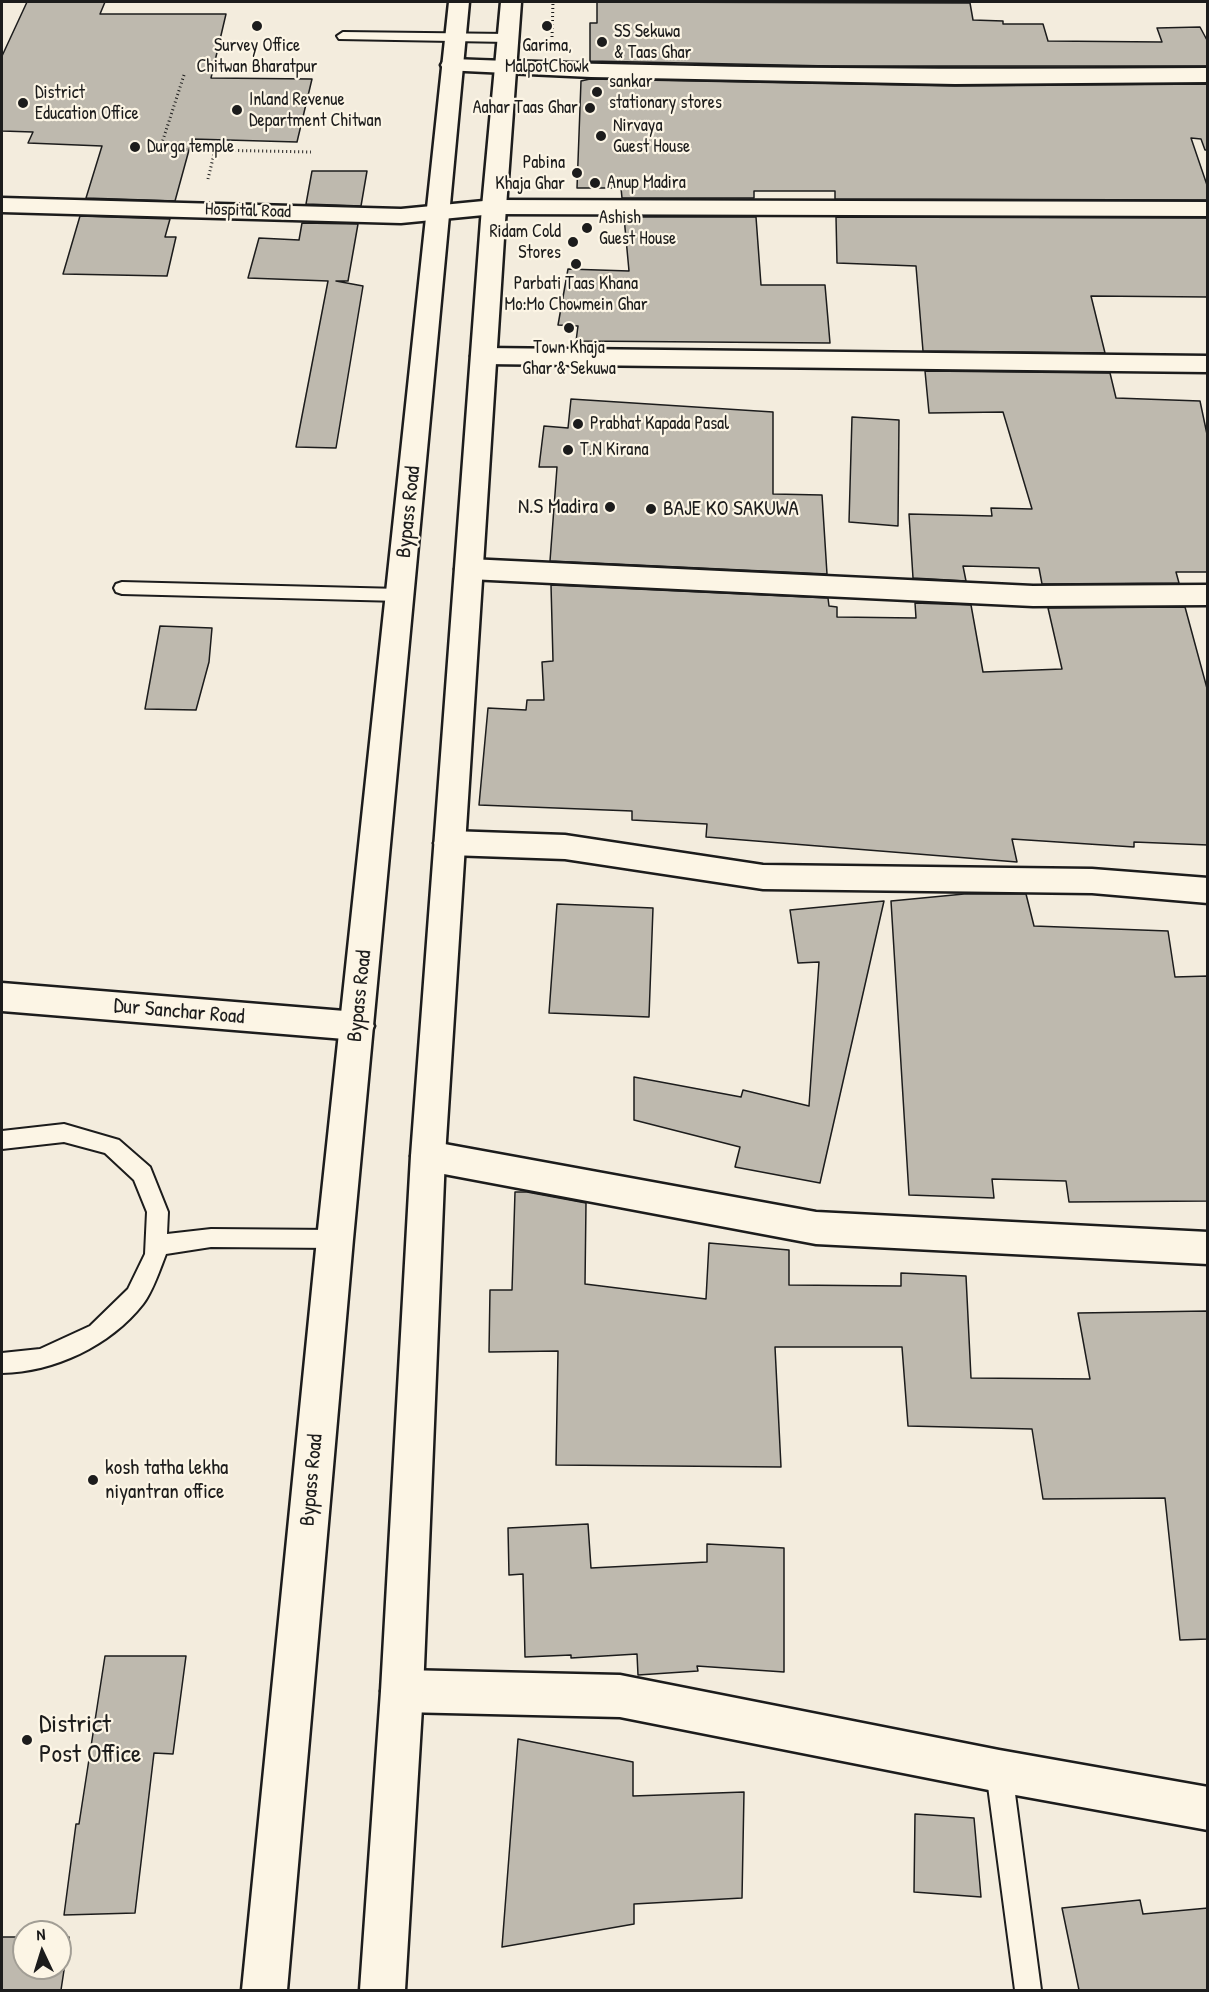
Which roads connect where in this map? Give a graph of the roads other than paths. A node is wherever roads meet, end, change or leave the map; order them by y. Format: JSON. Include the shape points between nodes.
{"nodes":[{"id":1,"x":459,"y":2,"type":"edge"},
{"id":2,"x":511,"y":2,"type":"edge"},
{"id":3,"x":343,"y":36,"type":"dead end"},
{"id":4,"x":454,"y":51,"type":"junction"},
{"id":5,"x":507,"y":52,"type":"junction"},
{"id":6,"x":1208,"y":75,"type":"edge"},
{"id":7,"x":2,"y":205,"type":"edge"},
{"id":8,"x":494,"y":207,"type":"junction"},
{"id":9,"x":1208,"y":209,"type":"edge"},
{"id":10,"x":439,"y":213,"type":"junction"},
{"id":11,"x":484,"y":356,"type":"junction"},
{"id":12,"x":1208,"y":364,"type":"edge"},
{"id":13,"x":469,"y":569,"type":"junction"},
{"id":14,"x":122,"y":588,"type":"dead end"},
{"id":15,"x":1208,"y":594,"type":"edge"},
{"id":16,"x":400,"y":596,"type":"junction"},
{"id":17,"x":450,"y":843,"type":"junction"},
{"id":18,"x":1208,"y":891,"type":"edge"},
{"id":19,"x":2,"y":997,"type":"edge"},
{"id":20,"x":357,"y":1026,"type":"junction"},
{"id":21,"x":2,"y":1140,"type":"edge"},
{"id":22,"x":428,"y":1156,"type":"junction"},
{"id":23,"x":335,"y":1239,"type":"junction"},
{"id":24,"x":159,"y":1245,"type":"junction"},
{"id":25,"x":1208,"y":1248,"type":"edge"},
{"id":26,"x":2,"y":1363,"type":"edge"},
{"id":27,"x":402,"y":1692,"type":"junction"},
{"id":28,"x":999,"y":1771,"type":"junction"},
{"id":29,"x":1208,"y":1809,"type":"edge"},
{"id":30,"x":264,"y":1990,"type":"edge"},
{"id":31,"x":382,"y":1990,"type":"edge"},
{"id":32,"x":1028,"y":1990,"type":"edge"}],
"edges":[{"from":1,"to":4,"type":"main road","name":"Bypass Road"},
{"from":2,"to":5,"type":"main road"},
{"from":3,"to":4,"type":"lane"},
{"from":4,"to":5,"type":"main road"},
{"from":4,"to":10,"type":"main road","name":"Bypass Road"},
{"from":5,"to":6,"type":"main road","via":[[591,71]]},
{"from":5,"to":8,"type":"main road"},
{"from":7,"to":10,"type":"main road","name":"Hospital Road","via":[[401,216]]},
{"from":8,"to":9,"type":"main road","name":"Hospital Road"},
{"from":8,"to":10,"type":"main road","name":"Hospital Road"},
{"from":8,"to":11,"type":"main road"},
{"from":10,"to":16,"type":"main road","name":"Bypass Road"},
{"from":11,"to":12,"type":"main road"},
{"from":11,"to":13,"type":"main road"},
{"from":13,"to":15,"type":"main road","via":[[1033,596]]},
{"from":13,"to":17,"type":"main road"},
{"from":14,"to":16,"type":"lane"},
{"from":16,"to":20,"type":"main road","name":"Bypass Road"},
{"from":17,"to":18,"type":"main road","via":[[565,847],[763,877],[1092,881]]},
{"from":17,"to":22,"type":"main road"},
{"from":19,"to":20,"type":"main road","name":"Dur Sanchar Road"},
{"from":20,"to":23,"type":"main road","name":"Bypass Road"},
{"from":21,"to":24,"type":"lane","via":[[46,1132],[86,1136],[120,1151],[146,1176],[159,1208]]},
{"from":22,"to":25,"type":"main road","via":[[816,1228]]},
{"from":22,"to":27,"type":"main road"},
{"from":23,"to":24,"type":"lane","via":[[211,1238]]},
{"from":23,"to":30,"type":"main road","name":"Bypass Road"},
{"from":24,"to":26,"type":"lane","via":[[146,1282],[119,1317],[73,1347],[41,1359]]},
{"from":27,"to":28,"type":"main road","via":[[620,1696]]},
{"from":27,"to":31,"type":"main road"},
{"from":28,"to":29,"type":"main road"},
{"from":28,"to":32,"type":"lane"}]}
